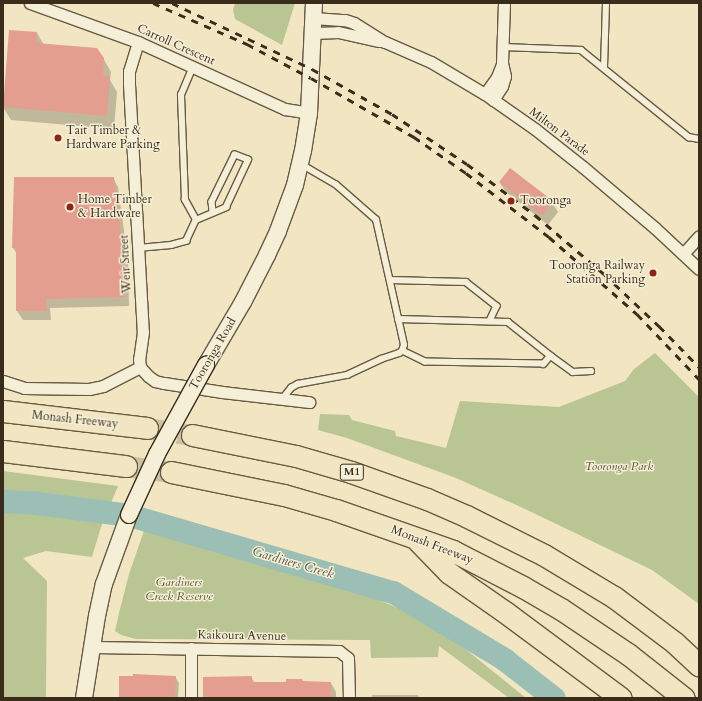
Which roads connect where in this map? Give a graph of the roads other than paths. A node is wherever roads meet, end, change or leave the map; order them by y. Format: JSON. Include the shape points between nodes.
{"nodes":[{"id":1,"x":30,"y":3,"type":"edge"},
{"id":2,"x":606,"y":3,"type":"edge"},
{"id":3,"x":502,"y":4,"type":"edge"},
{"id":4,"x":313,"y":18,"type":"edge"},
{"id":5,"x":138,"y":42,"type":"junction"},
{"id":6,"x":503,"y":47,"type":"junction"},
{"id":7,"x":193,"y":67,"type":"junction"},
{"id":8,"x":604,"y":67,"type":"junction"},
{"id":9,"x":489,"y":97,"type":"junction"},
{"id":10,"x":309,"y":113,"type":"junction"},
{"id":11,"x":699,"y":139,"type":"edge"},
{"id":12,"x":300,"y":164,"type":"junction"},
{"id":13,"x":213,"y":211,"type":"junction"},
{"id":14,"x":196,"y":220,"type":"junction"},
{"id":15,"x":699,"y":236,"type":"edge"},
{"id":16,"x":138,"y":248,"type":"junction"},
{"id":17,"x":683,"y":254,"type":"junction"},
{"id":18,"x":697,"y":262,"type":"edge"},
{"id":19,"x":390,"y":280,"type":"junction"},
{"id":20,"x":398,"y":319,"type":"junction"},
{"id":21,"x":490,"y":321,"type":"junction"},
{"id":22,"x":402,"y":350,"type":"junction"},
{"id":23,"x":551,"y":356,"type":"junction"},
{"id":24,"x":140,"y":367,"type":"junction"},
{"id":25,"x":591,"y":370,"type":"dead end"},
{"id":26,"x":3,"y":381,"type":"edge"},
{"id":27,"x":283,"y":398,"type":"junction"},
{"id":28,"x":309,"y":402,"type":"dead end"},
{"id":29,"x":3,"y":412,"type":"edge"},
{"id":30,"x":147,"y":428,"type":"tunnel mouth"},
{"id":31,"x":192,"y":435,"type":"tunnel mouth"},
{"id":32,"x":3,"y":451,"type":"edge"},
{"id":33,"x":126,"y":466,"type":"tunnel mouth"},
{"id":34,"x":172,"y":472,"type":"tunnel mouth"},
{"id":35,"x":414,"y":538,"type":"junction"},
{"id":36,"x":675,"y":643,"type":"junction"},
{"id":37,"x":699,"y":644,"type":"edge"},
{"id":38,"x":92,"y":647,"type":"junction"},
{"id":39,"x":191,"y":648,"type":"junction"},
{"id":40,"x":699,"y":665,"type":"edge"},
{"id":41,"x":84,"y":698,"type":"edge"},
{"id":42,"x":191,"y":698,"type":"edge"},
{"id":43,"x":349,"y":698,"type":"edge"},
{"id":44,"x":621,"y":698,"type":"edge"},
{"id":45,"x":684,"y":698,"type":"edge"}],
"edges":[{"from":1,"to":5,"type":"street","name":"Carroll Crescent"},
{"from":2,"to":8,"type":"lane"},
{"from":3,"to":6,"type":"street"},
{"from":4,"to":9,"type":"street","name":"Milton Parade","via":[[338,32],[385,42],[431,62]]},
{"from":4,"to":10,"type":"main road","name":"Tooronga Road"},
{"from":5,"to":7,"type":"street","name":"Carroll Crescent"},
{"from":5,"to":16,"type":"street","name":"Weir Street","via":[[129,71],[129,84]]},
{"from":6,"to":8,"type":"lane","via":[[581,50]]},
{"from":6,"to":9,"type":"street","via":[[504,82]]},
{"from":7,"to":10,"type":"street","name":"Carroll Crescent","via":[[285,109]]},
{"from":7,"to":14,"type":"lane","via":[[181,95],[185,200]]},
{"from":8,"to":11,"type":"lane","via":[[689,137]]},
{"from":9,"to":17,"type":"street","name":"Milton Parade","via":[[583,167]]},
{"from":10,"to":12,"type":"main road","name":"Tooronga Road"},
{"from":12,"to":19,"type":"lane","via":[[336,185],[376,220]]},
{"from":12,"to":38,"type":"main road","name":"Tooronga Road","bridge":true,"via":[[288,207],[267,254],[142,484],[104,584]]},
{"from":13,"to":13,"type":"lane","via":[[226,207],[248,160],[235,155],[212,202]]},
{"from":13,"to":14,"type":"lane"},
{"from":14,"to":16,"type":"lane","via":[[186,241]]},
{"from":15,"to":17,"type":"street"},
{"from":16,"to":24,"type":"street","name":"Weir Street","via":[[143,332]]},
{"from":17,"to":18,"type":"street","name":"Milton Parade"},
{"from":19,"to":20,"type":"lane"},
{"from":19,"to":21,"type":"lane","via":[[466,282],[497,306]]},
{"from":20,"to":21,"type":"lane"},
{"from":20,"to":22,"type":"lane","via":[[403,336]]},
{"from":21,"to":23,"type":"lane","via":[[508,322]]},
{"from":22,"to":23,"type":"lane","via":[[425,362],[544,364]]},
{"from":22,"to":27,"type":"lane","via":[[347,376],[298,384]]},
{"from":23,"to":25,"type":"lane","via":[[573,372]]},
{"from":24,"to":26,"type":"street","via":[[103,386],[89,389],[39,389]]},
{"from":24,"to":27,"type":"street","via":[[155,381],[164,383]]},
{"from":27,"to":28,"type":"street"},
{"from":29,"to":30,"type":"highway","name":"Monash Freeway"},
{"from":31,"to":36,"type":"highway","number":"M1","via":[[303,458],[366,477],[440,505],[505,534],[580,576],[614,597]]},
{"from":32,"to":33,"type":"highway"},
{"from":34,"to":35,"type":"highway","name":"Monash Freeway","via":[[284,495],[336,510]]},
{"from":35,"to":44,"type":"highway","via":[[449,573]]},
{"from":35,"to":45,"type":"highway","name":"Monash Freeway","via":[[459,554],[517,583],[628,654]]},
{"from":36,"to":37,"type":"highway"},
{"from":36,"to":40,"type":"highway","number":"M1"},
{"from":38,"to":39,"type":"street","name":"Kaikoura Avenue"},
{"from":38,"to":41,"type":"main road","name":"Tooronga Road"},
{"from":39,"to":42,"type":"street"},
{"from":39,"to":43,"type":"street","name":"Kaikoura Avenue","via":[[339,651],[348,658]]}]}
